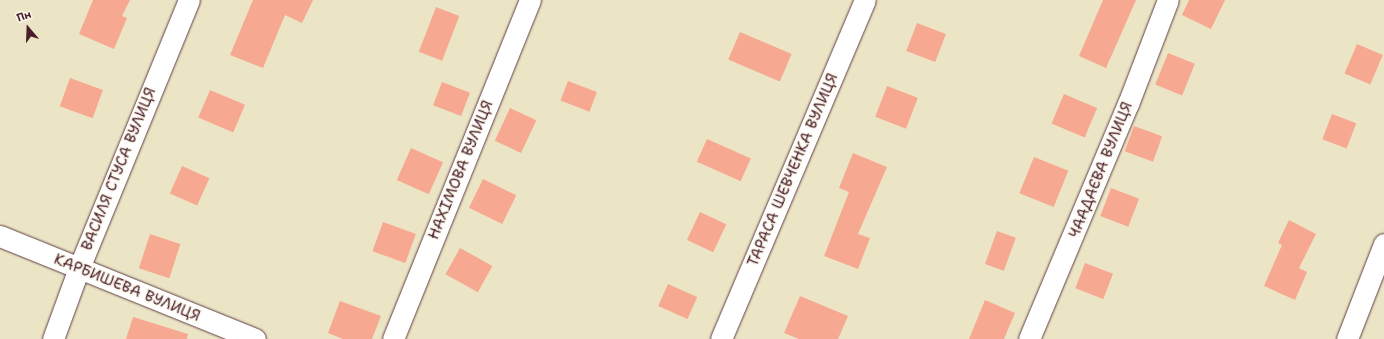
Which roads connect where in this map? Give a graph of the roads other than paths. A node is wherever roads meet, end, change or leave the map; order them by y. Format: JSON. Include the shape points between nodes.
{"nodes":[{"id":1,"x":189,"y":0,"type":"edge"},
{"id":2,"x":530,"y":0,"type":"edge"},
{"id":3,"x":865,"y":0,"type":"edge"},
{"id":4,"x":1168,"y":0,"type":"edge"},
{"id":5,"x":0,"y":236,"type":"edge"},
{"id":6,"x":1384,"y":244,"type":"edge"},
{"id":7,"x":79,"y":268,"type":"junction"},
{"id":8,"x":53,"y":339,"type":"edge"},
{"id":9,"x":255,"y":339,"type":"edge"},
{"id":10,"x":393,"y":339,"type":"edge"},
{"id":11,"x":722,"y":339,"type":"edge"},
{"id":12,"x":1029,"y":339,"type":"edge"},
{"id":13,"x":1347,"y":339,"type":"edge"}],
"edges":[{"from":1,"to":7,"type":"street","name":"ВАСИЛЯ СТУСА ВУЛИЦЯ"},
{"from":2,"to":10,"type":"street","name":"НАХІМОВА ВУЛИЦЯ"},
{"from":3,"to":11,"type":"street","name":"ТАРАСА ШЕВЧЕНКА ВУЛИЦЯ"},
{"from":4,"to":12,"type":"street","name":"ЧААДАЄВА ВУЛИЦЯ","via":[[1128,104]]},
{"from":5,"to":7,"type":"street","name":"КАРБИШЕВА ВУЛИЦЯ"},
{"from":6,"to":13,"type":"street"},
{"from":7,"to":8,"type":"street","name":"ВАСИЛЯ СТУСА ВУЛИЦЯ"},
{"from":7,"to":9,"type":"street","name":"КАРБИШЕВА ВУЛИЦЯ"}]}
